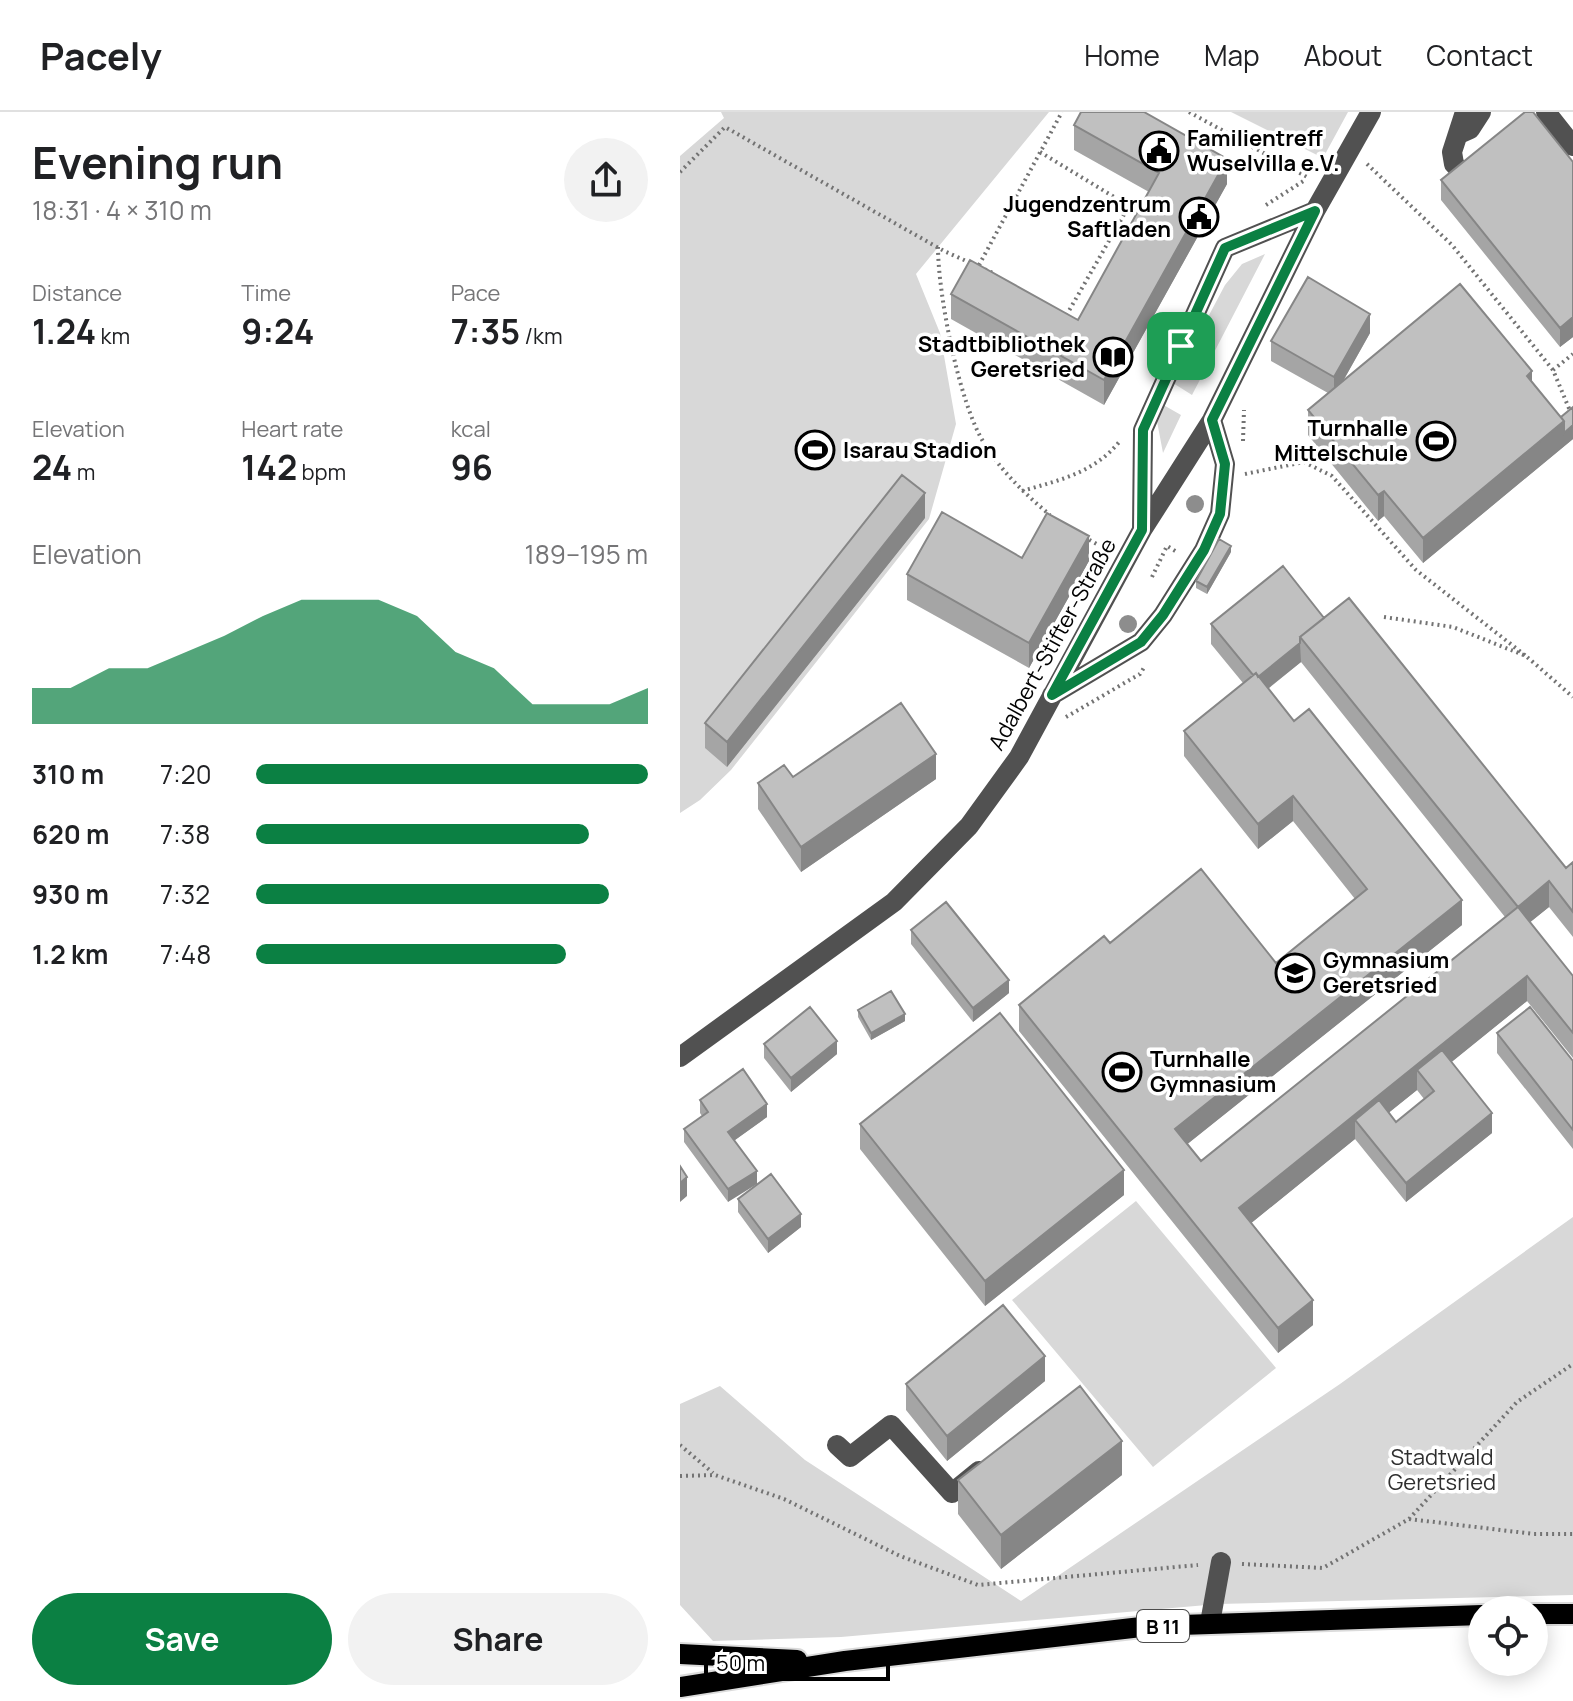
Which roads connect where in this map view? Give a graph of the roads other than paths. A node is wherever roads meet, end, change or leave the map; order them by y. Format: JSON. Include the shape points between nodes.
{"nodes":[{"id":1,"x":1371,"y":112,"type":"edge"},
{"id":2,"x":1465,"y":112,"type":"edge"},
{"id":3,"x":1481,"y":112,"type":"edge"},
{"id":4,"x":1546,"y":112,"type":"edge"},
{"id":5,"x":1461,"y":133,"type":"junction"},
{"id":6,"x":1573,"y":146,"type":"edge"},
{"id":7,"x":1467,"y":178,"type":"edge"},
{"id":8,"x":1315,"y":211,"type":"junction"},
{"id":9,"x":1212,"y":420,"type":"junction"},
{"id":10,"x":1142,"y":530,"type":"junction"},
{"id":11,"x":1052,"y":695,"type":"junction"},
{"id":12,"x":680,"y":1057,"type":"edge"},
{"id":13,"x":837,"y":1445,"type":"dead end"},
{"id":14,"x":997,"y":1457,"type":"edge"},
{"id":15,"x":1221,"y":1562,"type":"road end"},
{"id":16,"x":1548,"y":1614,"type":"edge"},
{"id":17,"x":1573,"y":1614,"type":"edge"},
{"id":18,"x":1468,"y":1615,"type":"edge"},
{"id":19,"x":1210,"y":1623,"type":"junction"},
{"id":20,"x":680,"y":1654,"type":"edge"},
{"id":21,"x":845,"y":1661,"type":"junction"},
{"id":22,"x":680,"y":1687,"type":"edge"}],
"edges":[{"from":1,"to":8,"type":"street","name":"Adalbert-Stifter-Straße"},
{"from":2,"to":5,"type":"street"},
{"from":3,"to":5,"type":"street"},
{"from":4,"to":6,"type":"street"},
{"from":5,"to":7,"type":"street","via":[[1452,152],[1454,164]]},
{"from":8,"to":9,"type":"street","name":"Adalbert-Stifter-Straße"},
{"from":8,"to":10,"type":"street","via":[[1225,248],[1143,430]]},
{"from":9,"to":10,"type":"street","name":"Adalbert-Stifter-Straße"},
{"from":9,"to":11,"type":"street","via":[[1225,464],[1220,514],[1204,550],[1141,642]]},
{"from":10,"to":11,"type":"street","name":"Adalbert-Stifter-Straße"},
{"from":11,"to":12,"type":"street","name":"Adalbert-Stifter-Straße","via":[[1019,757],[969,826],[894,902]]},
{"from":13,"to":14,"type":"street","via":[[850,1457],[891,1425],[952,1493]]},
{"from":15,"to":19,"type":"street"},
{"from":16,"to":17,"type":"main road"},
{"from":18,"to":19,"type":"main road","number":"B 11"},
{"from":19,"to":21,"type":"main road","number":"B 11"},
{"from":20,"to":21,"type":"main road"},
{"from":21,"to":22,"type":"main road","number":"B 11"}]}
